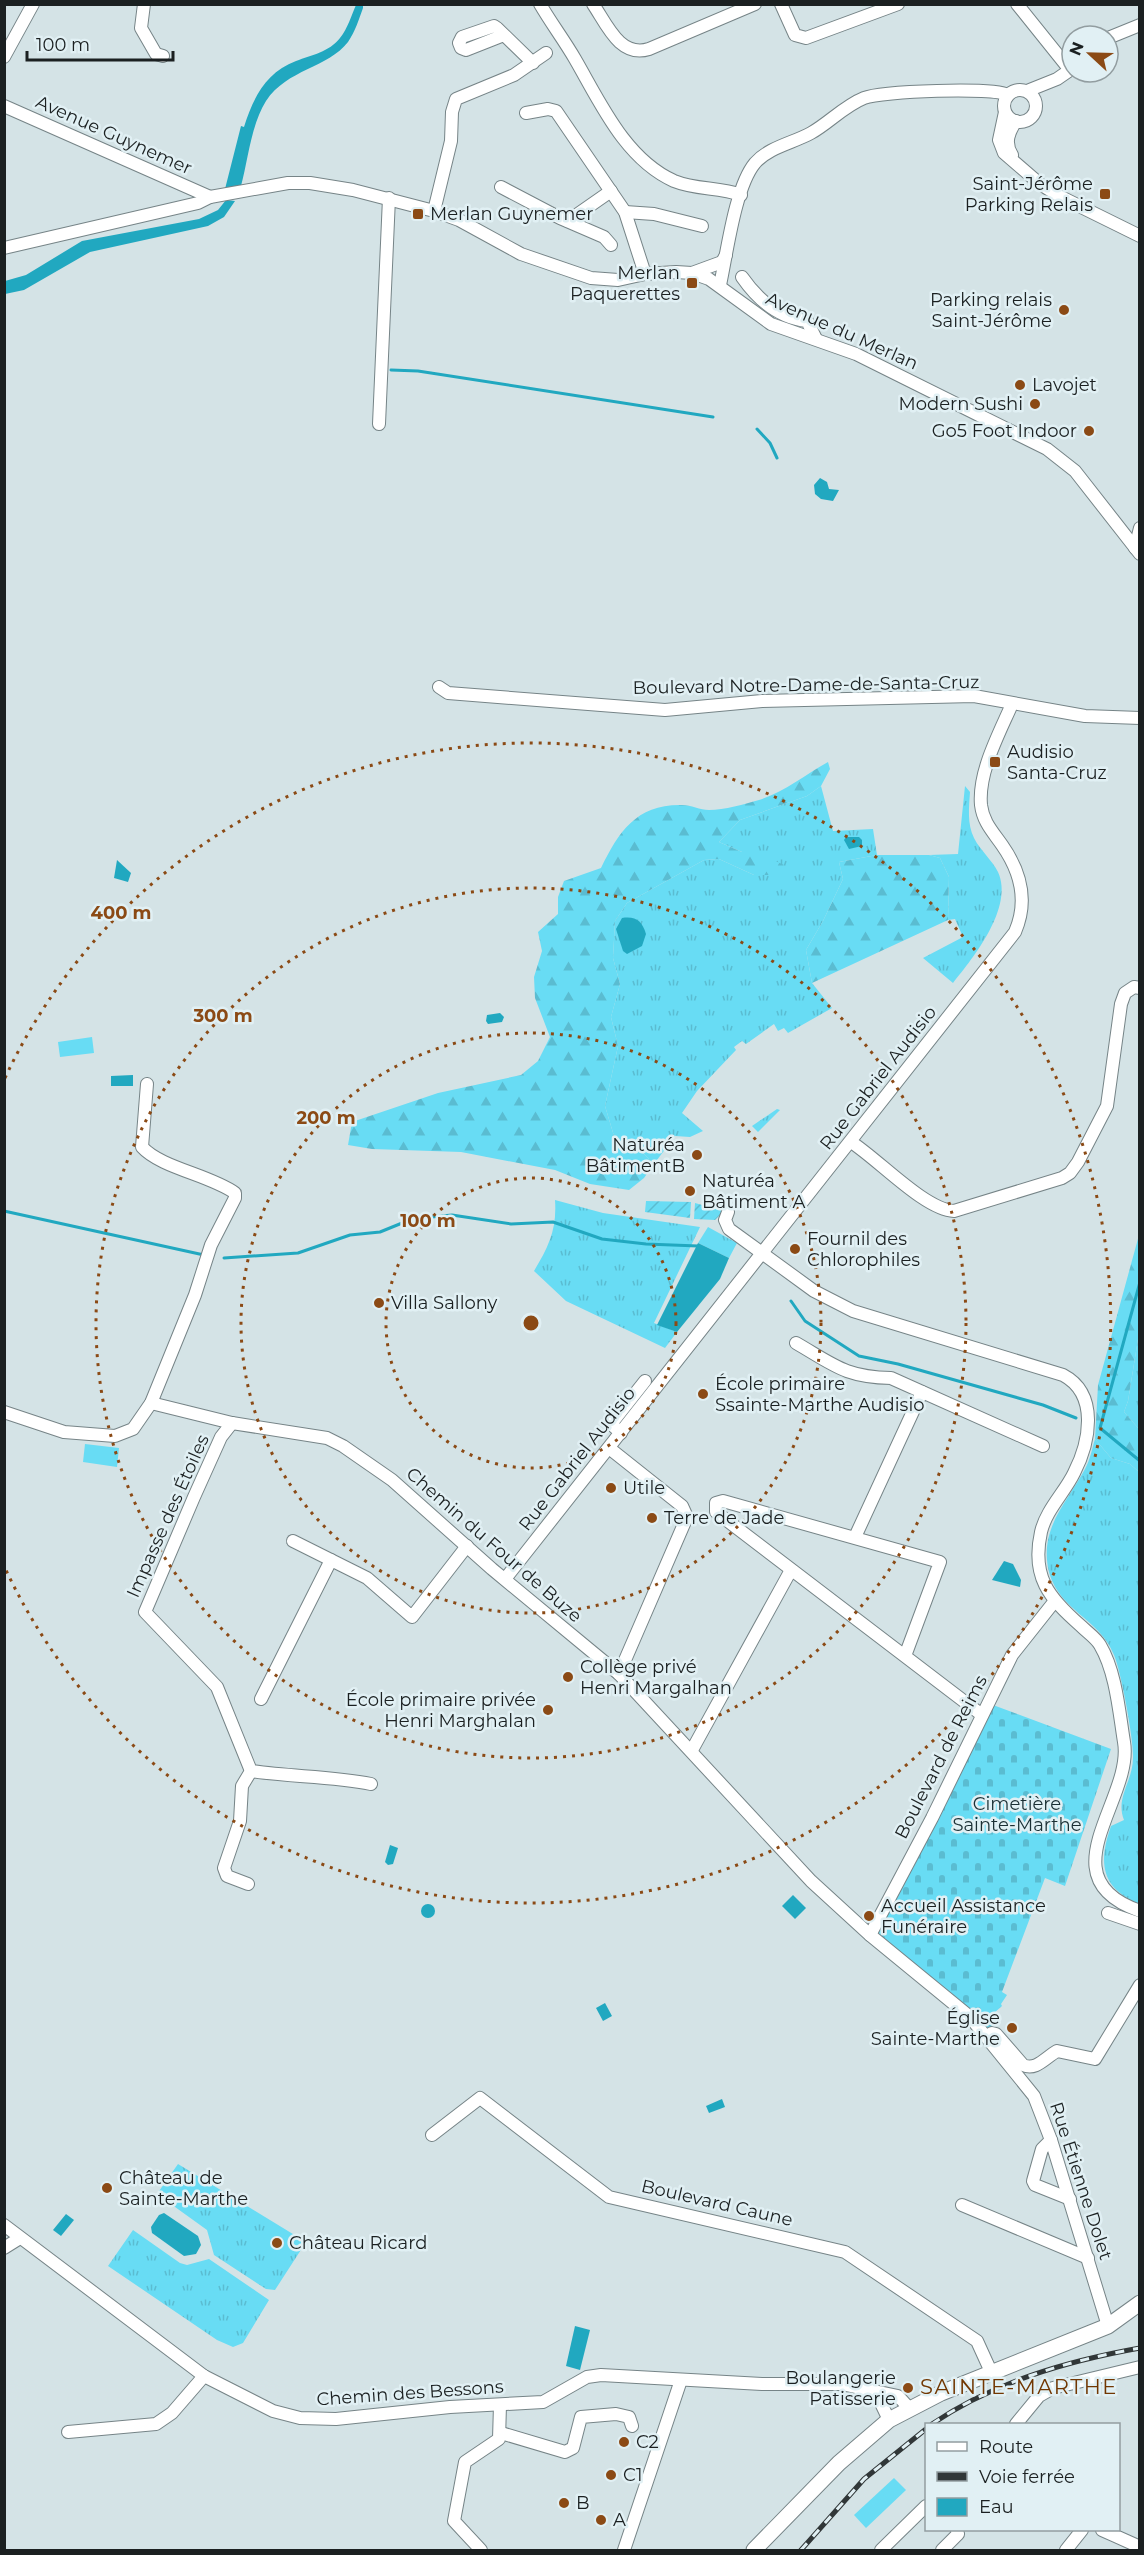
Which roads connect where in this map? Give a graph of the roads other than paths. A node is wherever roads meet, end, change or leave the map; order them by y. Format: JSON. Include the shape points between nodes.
{"nodes":[{"id":1,"x":33,"y":4,"type":"edge"},
{"id":2,"x":144,"y":4,"type":"edge"},
{"id":3,"x":540,"y":4,"type":"edge"},
{"id":4,"x":593,"y":4,"type":"edge"},
{"id":5,"x":755,"y":4,"type":"edge"},
{"id":6,"x":781,"y":4,"type":"edge"},
{"id":7,"x":898,"y":4,"type":"edge"},
{"id":8,"x":1017,"y":4,"type":"edge"},
{"id":9,"x":1140,"y":25,"type":"edge"},
{"id":10,"x":1120,"y":33,"type":"edge"},
{"id":11,"x":504,"y":35,"type":"dead end"},
{"id":12,"x":546,"y":54,"type":"dead end"},
{"id":13,"x":163,"y":56,"type":"dead end"},
{"id":14,"x":1060,"y":56,"type":"edge"},
{"id":15,"x":4,"y":57,"type":"edge"},
{"id":16,"x":533,"y":63,"type":"junction"},
{"id":17,"x":1060,"y":77,"type":"edge"},
{"id":18,"x":1057,"y":79,"type":"junction"},
{"id":19,"x":1027,"y":91,"type":"junction"},
{"id":20,"x":1008,"y":95,"type":"junction"},
{"id":21,"x":1036,"y":103,"type":"junction"},
{"id":22,"x":4,"y":106,"type":"edge"},
{"id":23,"x":1005,"y":112,"type":"junction"},
{"id":24,"x":526,"y":113,"type":"dead end"},
{"id":25,"x":1016,"y":122,"type":"junction"},
{"id":26,"x":1017,"y":163,"type":"junction"},
{"id":27,"x":501,"y":187,"type":"dead end"},
{"id":28,"x":742,"y":189,"type":"junction"},
{"id":29,"x":611,"y":191,"type":"junction"},
{"id":30,"x":215,"y":196,"type":"junction"},
{"id":31,"x":389,"y":198,"type":"junction"},
{"id":32,"x":434,"y":211,"type":"junction"},
{"id":33,"x":625,"y":212,"type":"junction"},
{"id":34,"x":568,"y":221,"type":"junction"},
{"id":35,"x":702,"y":226,"type":"dead end"},
{"id":36,"x":1140,"y":236,"type":"edge"},
{"id":37,"x":611,"y":245,"type":"dead end"},
{"id":38,"x":4,"y":248,"type":"edge"},
{"id":39,"x":726,"y":255,"type":"junction"},
{"id":40,"x":692,"y":273,"type":"junction"},
{"id":41,"x":645,"y":274,"type":"junction"},
{"id":42,"x":742,"y":277,"type":"dead end"},
{"id":43,"x":720,"y":285,"type":"junction"},
{"id":44,"x":816,"y":339,"type":"junction"},
{"id":45,"x":378,"y":424,"type":"dead end"},
{"id":46,"x":1140,"y":528,"type":"edge"},
{"id":47,"x":1137,"y":551,"type":"edge"},
{"id":48,"x":439,"y":687,"type":"dead end"},
{"id":49,"x":1012,"y":704,"type":"junction"},
{"id":50,"x":1140,"y":718,"type":"edge"},
{"id":51,"x":1137,"y":987,"type":"edge"},
{"id":52,"x":147,"y":1084,"type":"dead end"},
{"id":53,"x":851,"y":1142,"type":"junction"},
{"id":54,"x":728,"y":1212,"type":"dead end"},
{"id":55,"x":763,"y":1254,"type":"junction"},
{"id":56,"x":796,"y":1343,"type":"dead end"},
{"id":57,"x":645,"y":1382,"type":"dead end"},
{"id":58,"x":922,"y":1392,"type":"junction"},
{"id":59,"x":151,"y":1403,"type":"junction"},
{"id":60,"x":4,"y":1412,"type":"edge"},
{"id":61,"x":232,"y":1423,"type":"junction"},
{"id":62,"x":621,"y":1432,"type":"junction"},
{"id":63,"x":1043,"y":1446,"type":"dead end"},
{"id":64,"x":609,"y":1448,"type":"junction"},
{"id":65,"x":855,"y":1537,"type":"junction"},
{"id":66,"x":293,"y":1541,"type":"dead end"},
{"id":67,"x":467,"y":1546,"type":"junction"},
{"id":68,"x":331,"y":1560,"type":"junction"},
{"id":69,"x":791,"y":1570,"type":"junction"},
{"id":70,"x":505,"y":1579,"type":"junction"},
{"id":71,"x":1054,"y":1602,"type":"junction"},
{"id":72,"x":905,"y":1656,"type":"junction"},
{"id":73,"x":619,"y":1674,"type":"junction"},
{"id":74,"x":261,"y":1699,"type":"dead end"},
{"id":75,"x":982,"y":1715,"type":"junction"},
{"id":76,"x":692,"y":1750,"type":"junction"},
{"id":77,"x":251,"y":1771,"type":"junction"},
{"id":78,"x":371,"y":1784,"type":"dead end"},
{"id":79,"x":248,"y":1884,"type":"dead end"},
{"id":80,"x":1140,"y":1911,"type":"edge"},
{"id":81,"x":1108,"y":1913,"type":"dead end"},
{"id":82,"x":1140,"y":1924,"type":"edge"},
{"id":83,"x":870,"y":1935,"type":"junction"},
{"id":84,"x":1140,"y":1985,"type":"edge"},
{"id":85,"x":987,"y":2036,"type":"junction"},
{"id":86,"x":432,"y":2135,"type":"dead end"},
{"id":87,"x":1051,"y":2140,"type":"junction"},
{"id":88,"x":1070,"y":2199,"type":"junction"},
{"id":89,"x":962,"y":2205,"type":"dead end"},
{"id":90,"x":4,"y":2225,"type":"edge"},
{"id":91,"x":20,"y":2238,"type":"junction"},
{"id":92,"x":4,"y":2248,"type":"edge"},
{"id":93,"x":1088,"y":2258,"type":"junction"},
{"id":94,"x":1140,"y":2303,"type":"edge"},
{"id":95,"x":1108,"y":2326,"type":"junction"},
{"id":96,"x":1140,"y":2367,"type":"edge"},
{"id":97,"x":992,"y":2373,"type":"junction"},
{"id":98,"x":204,"y":2376,"type":"junction"},
{"id":99,"x":681,"y":2380,"type":"junction"},
{"id":100,"x":871,"y":2390,"type":"junction"},
{"id":101,"x":500,"y":2404,"type":"junction"},
{"id":102,"x":909,"y":2408,"type":"junction"},
{"id":103,"x":889,"y":2420,"type":"junction"},
{"id":104,"x":1017,"y":2423,"type":"edge"},
{"id":105,"x":632,"y":2426,"type":"dead end"},
{"id":106,"x":68,"y":2432,"type":"dead end"},
{"id":107,"x":501,"y":2433,"type":"junction"},
{"id":108,"x":925,"y":2508,"type":"edge"},
{"id":109,"x":957,"y":2531,"type":"edge"},
{"id":110,"x":1080,"y":2531,"type":"edge"},
{"id":111,"x":1105,"y":2531,"type":"edge"},
{"id":112,"x":1140,"y":2547,"type":"edge"},
{"id":113,"x":886,"y":2549,"type":"edge"},
{"id":114,"x":481,"y":2550,"type":"edge"},
{"id":115,"x":624,"y":2550,"type":"edge"},
{"id":116,"x":754,"y":2550,"type":"edge"},
{"id":117,"x":942,"y":2550,"type":"edge"},
{"id":118,"x":1066,"y":2550,"type":"edge"}],
"edges":[{"from":1,"to":15,"type":"street"},
{"from":2,"to":13,"type":"street","via":[[141,28],[156,54]]},
{"from":3,"to":28,"type":"street","via":[[591,88],[662,168],[688,180]]},
{"from":4,"to":5,"type":"street","via":[[621,45],[634,52]]},
{"from":6,"to":7,"type":"street","via":[[800,38],[813,37]]},
{"from":8,"to":14,"type":"street"},
{"from":9,"to":10,"type":"street"},
{"from":11,"to":16,"type":"street"},
{"from":12,"to":16,"type":"street"},
{"from":16,"to":32,"type":"street","via":[[456,99]]},
{"from":17,"to":18,"type":"street"},
{"from":18,"to":19,"type":"street"},
{"from":18,"to":21,"type":"street"},
{"from":19,"to":20,"type":"street","via":[[1017,90]]},
{"from":19,"to":21,"type":"street"},
{"from":20,"to":23,"type":"street"},
{"from":20,"to":28,"type":"street","via":[[999,91],[951,90],[880,94],[863,99],[812,133],[763,155]]},
{"from":21,"to":25,"type":"street","via":[[1032,116]]},
{"from":22,"to":30,"type":"street","name":"Avenue Guynemer"},
{"from":23,"to":25,"type":"street"},
{"from":23,"to":26,"type":"street","via":[[1000,146]]},
{"from":24,"to":29,"type":"street","via":[[556,111]]},
{"from":25,"to":26,"type":"street","via":[[1007,141]]},
{"from":26,"to":36,"type":"street","via":[[1061,197]]},
{"from":27,"to":34,"type":"street"},
{"from":28,"to":39,"type":"street"},
{"from":29,"to":33,"type":"street"},
{"from":29,"to":34,"type":"street"},
{"from":30,"to":31,"type":"street","name":"Avenue du Merlan","via":[[310,183]]},
{"from":30,"to":38,"type":"street","name":"Avenue du Merlan"},
{"from":31,"to":32,"type":"street","name":"Avenue du Merlan"},
{"from":31,"to":45,"type":"street"},
{"from":32,"to":41,"type":"street","name":"Avenue du Merlan","via":[[459,220],[521,254],[591,278],[618,280]]},
{"from":33,"to":35,"type":"street","via":[[654,214]]},
{"from":33,"to":41,"type":"street"},
{"from":34,"to":37,"type":"street","via":[[604,237]]},
{"from":39,"to":40,"type":"street","via":[[722,262]]},
{"from":39,"to":43,"type":"street"},
{"from":40,"to":41,"type":"street","name":"Avenue du Merlan"},
{"from":40,"to":43,"type":"street","name":"Avenue du Merlan"},
{"from":42,"to":44,"type":"street","via":[[778,313],[807,321]]},
{"from":43,"to":44,"type":"street","name":"Avenue du Merlan","via":[[760,318]]},
{"from":44,"to":47,"type":"street","name":"Avenue du Merlan","via":[[867,359],[1047,449],[1075,471]]},
{"from":46,"to":47,"type":"street"},
{"from":48,"to":49,"type":"street","name":"Boulevard Notre-Dame-de-Santa-Cruz","via":[[448,693],[665,710],[762,701],[974,696]]},
{"from":49,"to":50,"type":"street","name":"Boulevard Notre-Dame-de-Santa-Cruz","via":[[1085,716]]},
{"from":49,"to":53,"type":"street","name":"Rue Gabriel Audisio","via":[[987,767],[981,805],[988,828],[1003,846],[1018,876],[1023,900],[1020,922],[1003,951]]},
{"from":51,"to":53,"type":"street","via":[[1125,993],[1120,1004],[1107,1106],[1078,1162],[1062,1178],[946,1211],[924,1199]]},
{"from":52,"to":59,"type":"street","via":[[142,1147],[235,1193]]},
{"from":53,"to":55,"type":"street","name":"Rue Gabriel Audisio"},
{"from":54,"to":55,"type":"street","via":[[725,1220],[729,1229]]},
{"from":55,"to":62,"type":"street","name":"Rue Gabriel Audisio"},
{"from":55,"to":71,"type":"street","via":[[814,1291],[853,1311],[1073,1380],[1084,1397],[1088,1425],[1074,1473],[1042,1530],[1038,1554],[1042,1580]]},
{"from":56,"to":58,"type":"street","via":[[855,1376],[891,1378]]},
{"from":57,"to":62,"type":"street","via":[[611,1424]]},
{"from":58,"to":63,"type":"street"},
{"from":58,"to":65,"type":"street"},
{"from":59,"to":60,"type":"street","via":[[132,1429],[116,1436],[64,1432]]},
{"from":59,"to":61,"type":"street","name":"Chemin du Four de Buze"},
{"from":61,"to":67,"type":"street","name":"Chemin du Four de Buze","via":[[327,1438],[343,1446],[392,1480]]},
{"from":61,"to":77,"type":"street","name":"Impasse des Étoiles","via":[[221,1437],[146,1612],[217,1687]]},
{"from":62,"to":64,"type":"street","name":"Rue Gabriel Audisio"},
{"from":64,"to":70,"type":"street","name":"Rue Gabriel Audisio"},
{"from":64,"to":73,"type":"street","via":[[682,1506],[687,1522]]},
{"from":65,"to":69,"type":"street","via":[[723,1501],[716,1503],[716,1512]]},
{"from":65,"to":72,"type":"street","via":[[940,1563]]},
{"from":66,"to":68,"type":"street"},
{"from":67,"to":68,"type":"street","via":[[412,1617],[367,1578]]},
{"from":67,"to":70,"type":"street","name":"Chemin du Four de Buze"},
{"from":68,"to":74,"type":"street"},
{"from":69,"to":72,"type":"street"},
{"from":69,"to":76,"type":"street"},
{"from":70,"to":73,"type":"street","name":"Chemin du Four de Buze"},
{"from":71,"to":75,"type":"street","name":"Boulevard de Reims","via":[[1012,1655]]},
{"from":71,"to":80,"type":"street","via":[[1099,1643],[1109,1667],[1125,1756],[1096,1847],[1095,1865],[1100,1882],[1111,1897]]},
{"from":72,"to":75,"type":"street"},
{"from":73,"to":76,"type":"street","name":"Chemin du Four de Buze"},
{"from":75,"to":83,"type":"street","name":"Boulevard de Reims"},
{"from":76,"to":83,"type":"street","name":"Chemin du Four de Buze","via":[[811,1881]]},
{"from":77,"to":78,"type":"street"},
{"from":77,"to":79,"type":"street","via":[[242,1786],[240,1821],[224,1868],[226,1876]]},
{"from":81,"to":82,"type":"street"},
{"from":83,"to":85,"type":"street","name":"Rue Étienne Dolet","via":[[970,2017]]},
{"from":84,"to":85,"type":"street","via":[[1095,2059],[1057,2051],[1029,2068],[996,2034]]},
{"from":85,"to":87,"type":"street","name":"Rue Étienne Dolet","via":[[1034,2096]]},
{"from":86,"to":97,"type":"street","name":"Boulevard Caune","via":[[480,2098],[609,2197],[845,2252],[976,2341]]},
{"from":87,"to":88,"type":"street","name":"Rue Étienne Dolet"},
{"from":87,"to":88,"type":"street","via":[[1042,2149],[1033,2181]]},
{"from":88,"to":93,"type":"street","name":"Rue Étienne Dolet"},
{"from":89,"to":93,"type":"street"},
{"from":90,"to":91,"type":"street","name":"Chemin des Bessons"},
{"from":91,"to":92,"type":"street"},
{"from":91,"to":98,"type":"street","name":"Chemin des Bessons"},
{"from":93,"to":95,"type":"street","name":"Rue Étienne Dolet"},
{"from":94,"to":95,"type":"main road"},
{"from":95,"to":97,"type":"main road"},
{"from":96,"to":104,"type":"street","via":[[1053,2388],[1039,2396]]},
{"from":97,"to":102,"type":"main road"},
{"from":98,"to":101,"type":"street","name":"Chemin des Bessons","via":[[273,2411],[300,2418],[336,2420]]},
{"from":98,"to":106,"type":"street","via":[[156,2424]]},
{"from":99,"to":100,"type":"street","name":"Chemin des Bessons","via":[[841,2384]]},
{"from":99,"to":101,"type":"street","name":"Chemin des Bessons","via":[[601,2375],[587,2377],[543,2402]]},
{"from":99,"to":115,"type":"street"},
{"from":100,"to":102,"type":"street","name":"Chemin des Bessons","via":[[898,2396]]},
{"from":100,"to":103,"type":"street"},
{"from":101,"to":107,"type":"street"},
{"from":102,"to":103,"type":"main road"},
{"from":103,"to":116,"type":"main road","via":[[845,2457]]},
{"from":105,"to":107,"type":"street","via":[[629,2417],[621,2414],[581,2417],[573,2448],[565,2452]]},
{"from":107,"to":114,"type":"street","via":[[495,2443],[465,2462],[454,2513],[458,2528]]},
{"from":108,"to":113,"type":"street"},
{"from":109,"to":117,"type":"street"},
{"from":110,"to":118,"type":"street"},
{"from":111,"to":112,"type":"street"}]}
